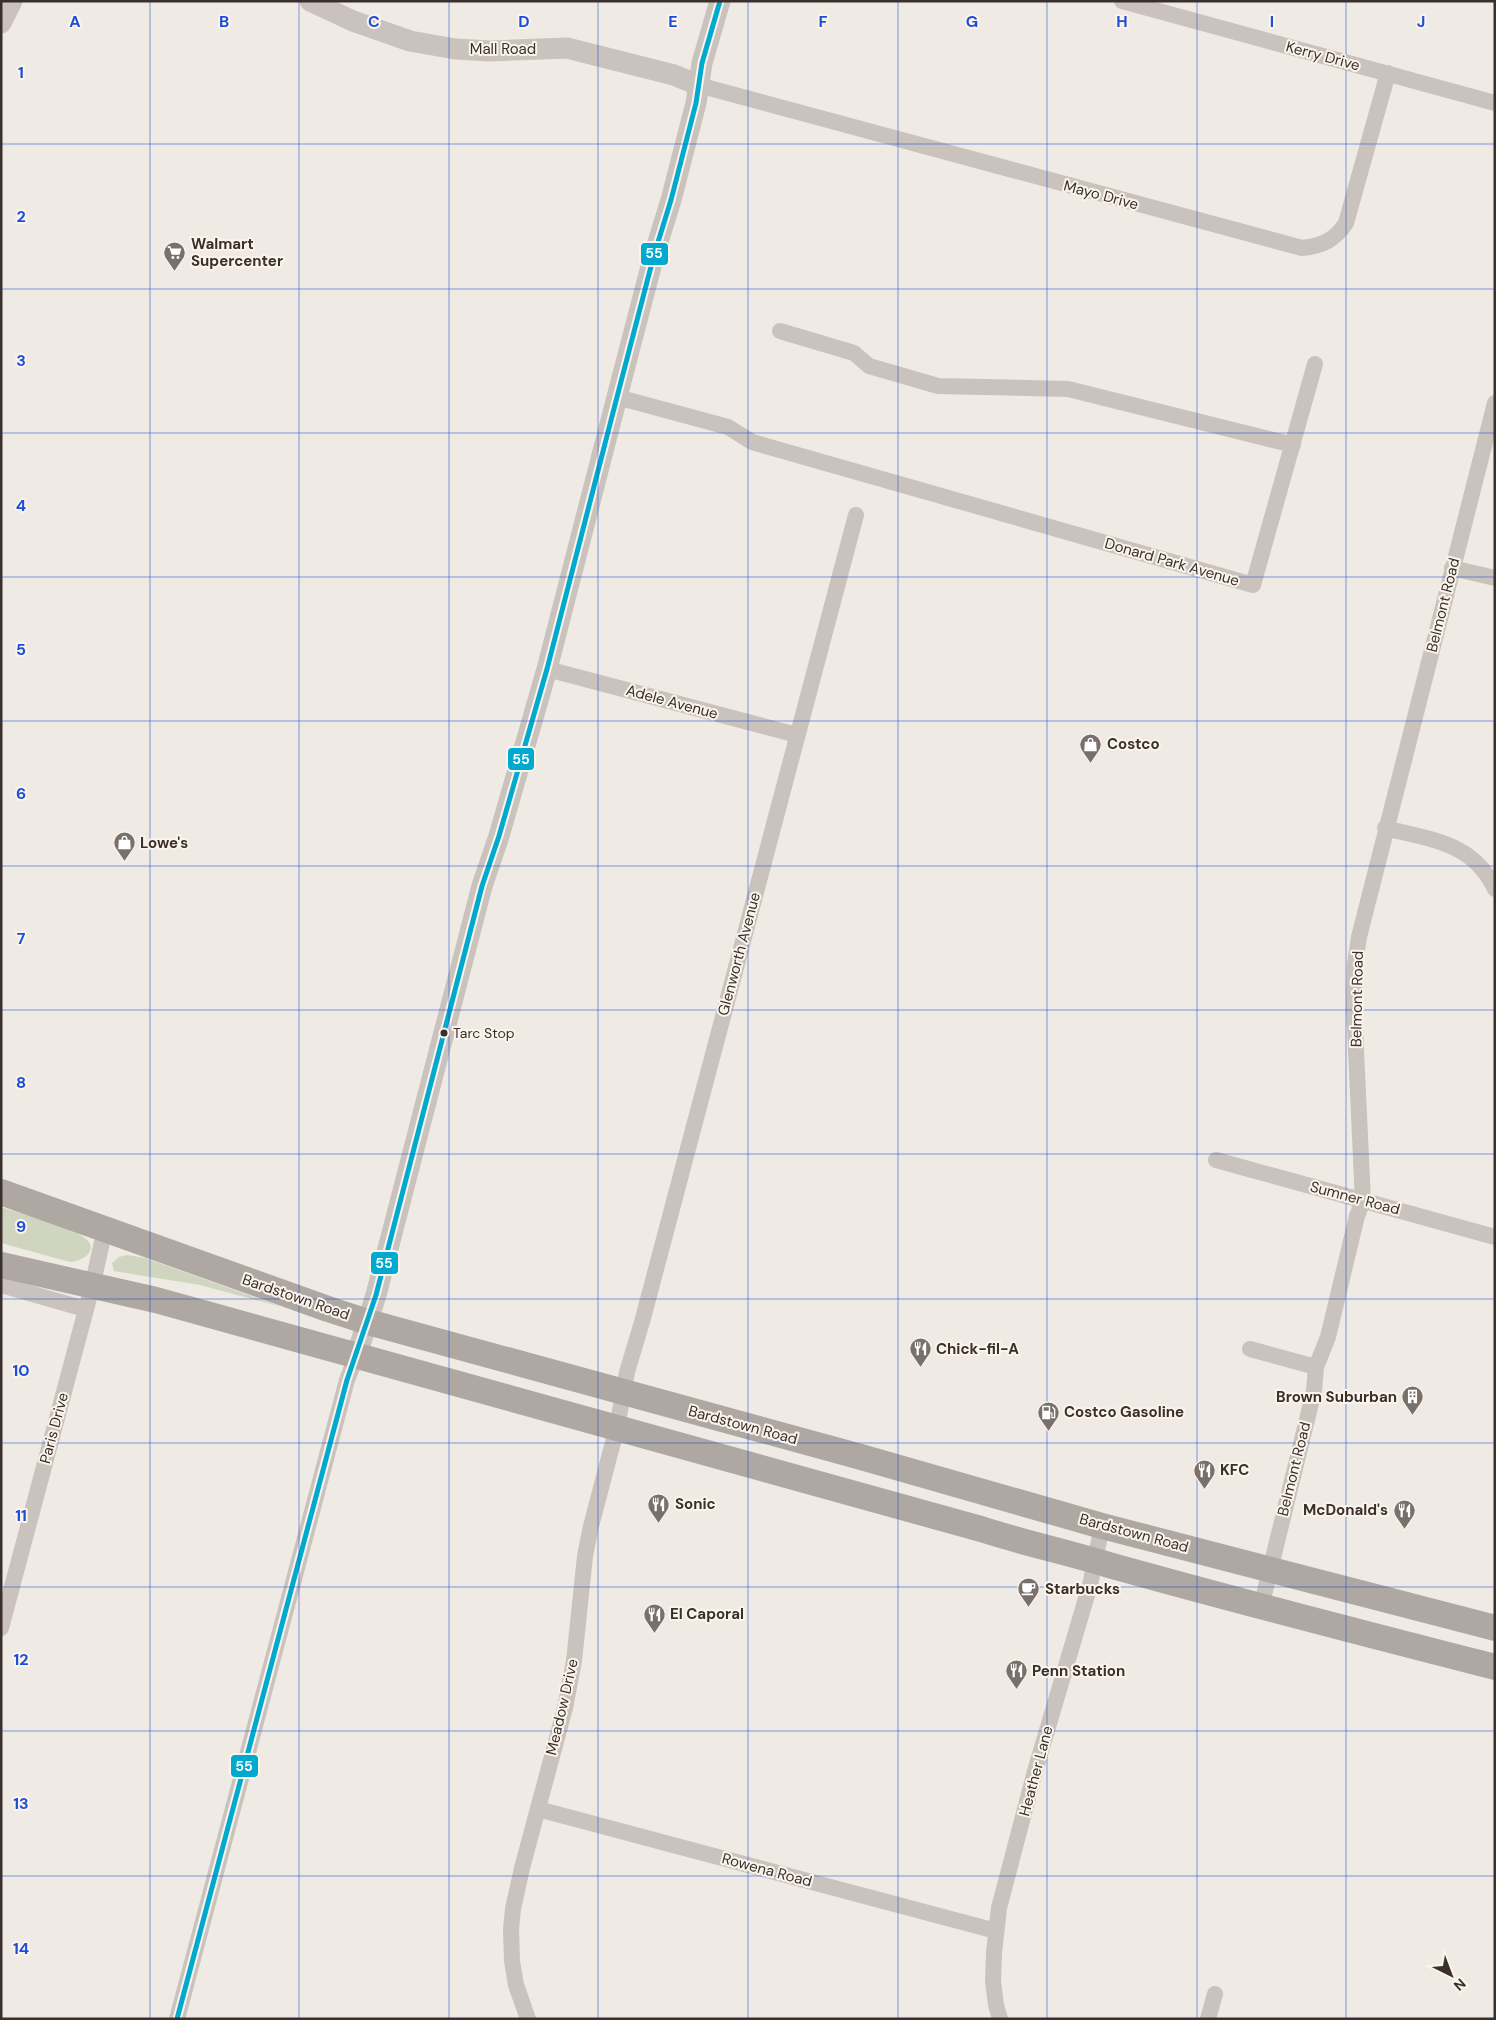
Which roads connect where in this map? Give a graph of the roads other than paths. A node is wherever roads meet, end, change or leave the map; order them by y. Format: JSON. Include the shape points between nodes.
{"nodes":[{"id":1,"x":12,"y":1,"type":"edge"},
{"id":2,"x":310,"y":1,"type":"edge"},
{"id":3,"x":720,"y":1,"type":"edge"},
{"id":4,"x":1122,"y":1,"type":"edge"},
{"id":5,"x":1,"y":23,"type":"edge"},
{"id":6,"x":1388,"y":73,"type":"junction"},
{"id":7,"x":698,"y":85,"type":"junction"},
{"id":8,"x":1495,"y":102,"type":"edge"},
{"id":9,"x":780,"y":331,"type":"dead end"},
{"id":10,"x":1315,"y":364,"type":"dead end"},
{"id":11,"x":617,"y":397,"type":"junction"},
{"id":12,"x":1495,"y":403,"type":"edge"},
{"id":13,"x":1293,"y":444,"type":"junction"},
{"id":14,"x":856,"y":515,"type":"dead end"},
{"id":15,"x":1452,"y":568,"type":"junction"},
{"id":16,"x":1495,"y":578,"type":"edge"},
{"id":17,"x":547,"y":669,"type":"junction"},
{"id":18,"x":797,"y":735,"type":"junction"},
{"id":19,"x":1386,"y":828,"type":"junction"},
{"id":20,"x":1495,"y":889,"type":"edge"},
{"id":21,"x":1216,"y":1160,"type":"dead end"},
{"id":22,"x":1,"y":1192,"type":"edge"},
{"id":23,"x":1363,"y":1201,"type":"junction"},
{"id":24,"x":105,"y":1229,"type":"junction"},
{"id":25,"x":1495,"y":1237,"type":"edge"},
{"id":26,"x":1,"y":1265,"type":"edge"},
{"id":27,"x":1,"y":1285,"type":"edge"},
{"id":28,"x":89,"y":1298,"type":"junction"},
{"id":29,"x":368,"y":1322,"type":"junction"},
{"id":30,"x":1250,"y":1349,"type":"dead end"},
{"id":31,"x":356,"y":1357,"type":"junction"},
{"id":32,"x":1316,"y":1367,"type":"junction"},
{"id":33,"x":623,"y":1392,"type":"junction"},
{"id":34,"x":617,"y":1427,"type":"junction"},
{"id":35,"x":1102,"y":1526,"type":"junction"},
{"id":36,"x":1094,"y":1560,"type":"junction"},
{"id":37,"x":1270,"y":1569,"type":"junction"},
{"id":38,"x":1261,"y":1607,"type":"junction"},
{"id":39,"x":1,"y":1628,"type":"edge"},
{"id":40,"x":1495,"y":1628,"type":"edge"},
{"id":41,"x":1494,"y":1665,"type":"edge"},
{"id":42,"x":538,"y":1809,"type":"junction"},
{"id":43,"x":996,"y":1931,"type":"junction"},
{"id":44,"x":1215,"y":1994,"type":"dead end"},
{"id":45,"x":177,"y":2019,"type":"edge"},
{"id":46,"x":528,"y":2019,"type":"edge"},
{"id":47,"x":1000,"y":2019,"type":"edge"},
{"id":48,"x":1208,"y":2019,"type":"edge"}],
"edges":[{"from":1,"to":5,"type":"street"},
{"from":2,"to":7,"type":"street","name":"Mall Road","via":[[353,21],[410,41],[490,51],[567,48],[674,75]]},
{"from":3,"to":7,"type":"street"},
{"from":4,"to":6,"type":"street","name":"Kerry Drive"},
{"from":6,"to":7,"type":"street","name":"Mayo Drive","via":[[1346,223],[1327,242],[1302,248]]},
{"from":6,"to":8,"type":"street","name":"Kerry Drive"},
{"from":7,"to":11,"type":"street","via":[[672,200],[654,255]]},
{"from":9,"to":13,"type":"street","via":[[854,353],[869,366],[938,386],[1068,390]]},
{"from":10,"to":13,"type":"street"},
{"from":11,"to":13,"type":"street","name":"Donard Park Avenue","via":[[728,427],[752,442],[1253,585]]},
{"from":11,"to":17,"type":"street"},
{"from":12,"to":15,"type":"street","name":"Belmont Road"},
{"from":14,"to":18,"type":"street","name":"Glenworth Avenue"},
{"from":15,"to":16,"type":"street"},
{"from":15,"to":19,"type":"street","name":"Belmont Road"},
{"from":17,"to":18,"type":"street","name":"Adele Avenue"},
{"from":17,"to":29,"type":"street","via":[[500,836],[482,886]]},
{"from":18,"to":33,"type":"street","name":"Glenworth Avenue"},
{"from":19,"to":20,"type":"street","via":[[1465,852],[1486,872]]},
{"from":19,"to":23,"type":"street","name":"Belmont Road","via":[[1355,964]]},
{"from":21,"to":23,"type":"street","name":"Sumner Road"},
{"from":22,"to":24,"type":"main road","name":"Bardstown Road"},
{"from":23,"to":25,"type":"street","name":"Sumner Road"},
{"from":23,"to":32,"type":"street","name":"Belmont Road","via":[[1328,1337]]},
{"from":24,"to":28,"type":"street","name":"Paris Drive"},
{"from":24,"to":29,"type":"main road","name":"Bardstown Road"},
{"from":26,"to":28,"type":"main road"},
{"from":27,"to":28,"type":"street"},
{"from":28,"to":31,"type":"main road","via":[[156,1300]]},
{"from":28,"to":39,"type":"street","name":"Paris Drive"},
{"from":29,"to":31,"type":"street"},
{"from":29,"to":33,"type":"main road","name":"Bardstown Road"},
{"from":30,"to":32,"type":"street"},
{"from":31,"to":34,"type":"main road"},
{"from":31,"to":45,"type":"street","via":[[347,1380]]},
{"from":32,"to":37,"type":"street","name":"Belmont Road","via":[[1314,1391]]},
{"from":33,"to":34,"type":"street","name":"Meadow Drive"},
{"from":33,"to":35,"type":"main road","name":"Bardstown Road"},
{"from":34,"to":36,"type":"main road","via":[[1027,1544]]},
{"from":34,"to":42,"type":"street","name":"Meadow Drive","via":[[591,1526],[565,1708]]},
{"from":35,"to":36,"type":"street","name":"Heather Lane"},
{"from":35,"to":37,"type":"main road","name":"Bardstown Road"},
{"from":36,"to":38,"type":"main road"},
{"from":36,"to":43,"type":"street","name":"Heather Lane","via":[[1090,1585],[1026,1806]]},
{"from":37,"to":38,"type":"street","name":"Belmont Road"},
{"from":37,"to":40,"type":"main road","name":"Bardstown Road"},
{"from":38,"to":41,"type":"main road"},
{"from":42,"to":43,"type":"street","name":"Rowena Road"},
{"from":42,"to":46,"type":"street","name":"Meadow Drive","via":[[522,1868],[511,1929],[516,1985]]},
{"from":43,"to":47,"type":"street","name":"Heather Lane","via":[[993,1981]]},
{"from":44,"to":48,"type":"street"}]}
